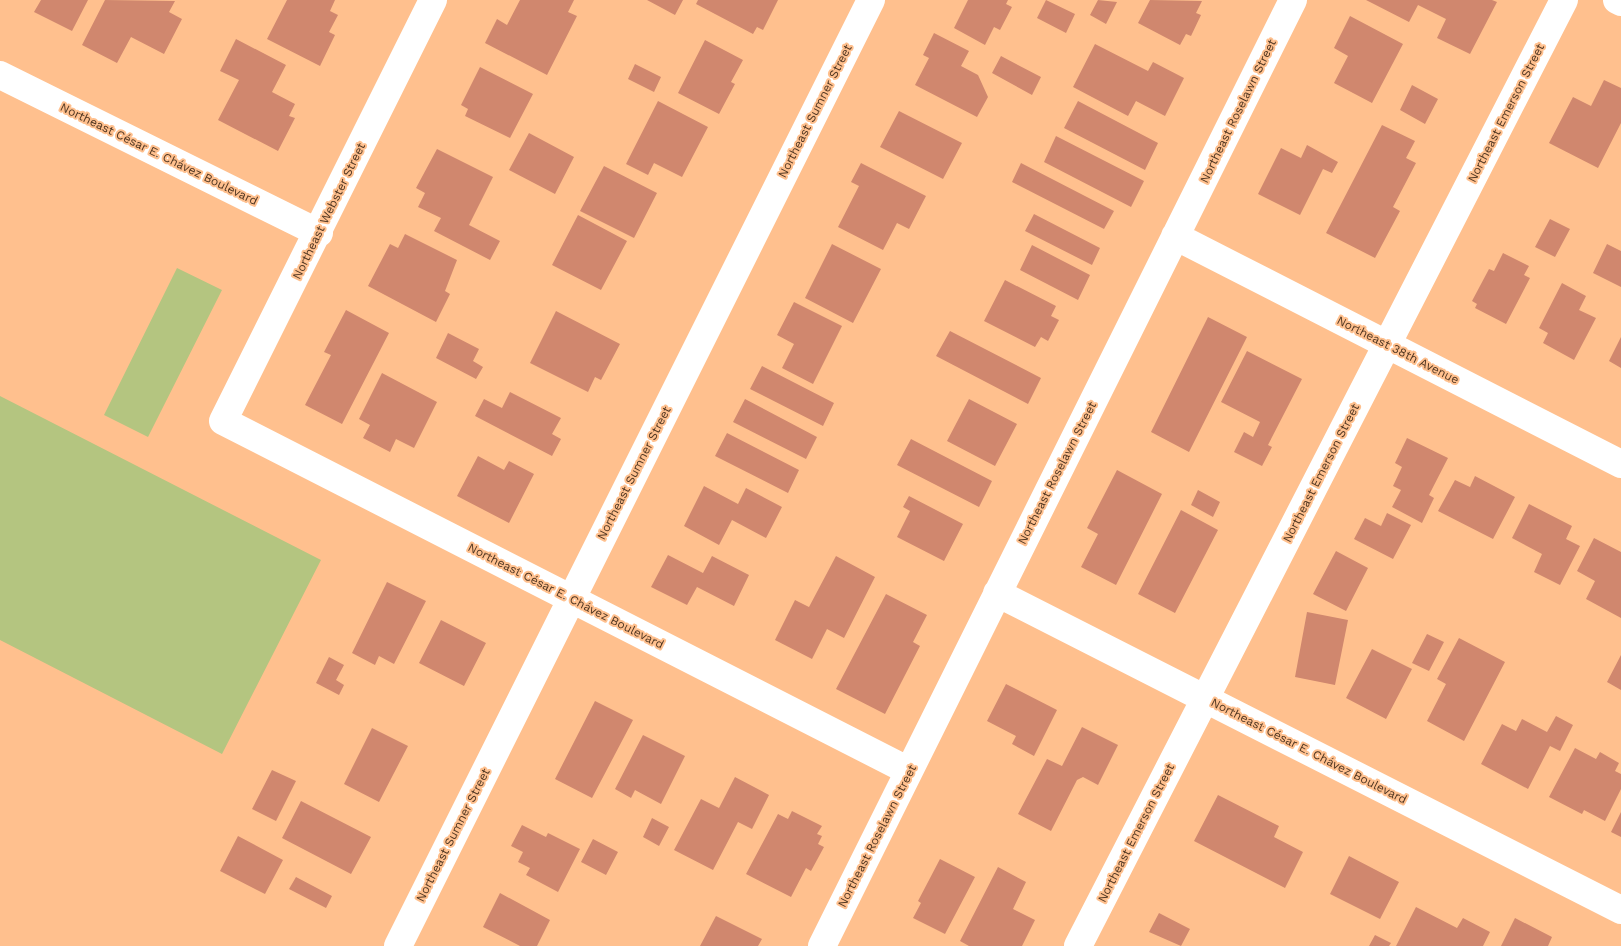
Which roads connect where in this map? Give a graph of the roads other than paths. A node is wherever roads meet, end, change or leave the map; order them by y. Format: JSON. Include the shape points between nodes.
{"nodes":[{"id":1,"x":433,"y":0,"type":"edge"},
{"id":2,"x":871,"y":0,"type":"edge"},
{"id":3,"x":1293,"y":0,"type":"edge"},
{"id":4,"x":1564,"y":0,"type":"edge"},
{"id":5,"x":1617,"y":0,"type":"edge"},
{"id":6,"x":1621,"y":2,"type":"edge"},
{"id":7,"x":0,"y":75,"type":"edge"},
{"id":8,"x":318,"y":233,"type":"junction"},
{"id":9,"x":1175,"y":236,"type":"junction"},
{"id":10,"x":1387,"y":345,"type":"junction"},
{"id":11,"x":223,"y":421,"type":"joint"},
{"id":12,"x":1621,"y":464,"type":"edge"},
{"id":13,"x":997,"y":593,"type":"junction"},
{"id":14,"x":571,"y":599,"type":"junction"},
{"id":15,"x":1206,"y":698,"type":"junction"},
{"id":16,"x":909,"y":771,"type":"junction"},
{"id":17,"x":1621,"y":910,"type":"edge"},
{"id":18,"x":398,"y":946,"type":"edge"},
{"id":19,"x":822,"y":946,"type":"edge"},
{"id":20,"x":1078,"y":946,"type":"edge"}],
"edges":[{"from":1,"to":8,"type":"street","name":"Northeast Webster Street"},
{"from":2,"to":14,"type":"street","name":"Northeast Sumner Street"},
{"from":3,"to":9,"type":"street","name":"Northeast Roselawn Street"},
{"from":4,"to":10,"type":"street","name":"Northeast Emerson Street"},
{"from":5,"to":6,"type":"street"},
{"from":7,"to":8,"type":"street","name":"Northeast César E. Chávez Boulevard"},
{"from":8,"to":11,"type":"street","name":"Northeast Webster Street"},
{"from":9,"to":10,"type":"street","name":"Northeast 38th Avenue"},
{"from":9,"to":13,"type":"street","name":"Northeast Roselawn Street"},
{"from":10,"to":12,"type":"street","name":"Northeast 38th Avenue"},
{"from":10,"to":15,"type":"street","name":"Northeast Emerson Street"},
{"from":11,"to":14,"type":"street","name":"Northeast César E. Chávez Boulevard"},
{"from":13,"to":15,"type":"street","name":"Northeast César E. Chávez Boulevard"},
{"from":13,"to":16,"type":"street","name":"Northeast Roselawn Street"},
{"from":14,"to":16,"type":"street","name":"Northeast César E. Chávez Boulevard"},
{"from":14,"to":18,"type":"street","name":"Northeast Sumner Street"},
{"from":15,"to":17,"type":"street","name":"Northeast César E. Chávez Boulevard"},
{"from":15,"to":20,"type":"street","name":"Northeast Emerson Street"},
{"from":16,"to":19,"type":"street","name":"Northeast Roselawn Street"}]}
